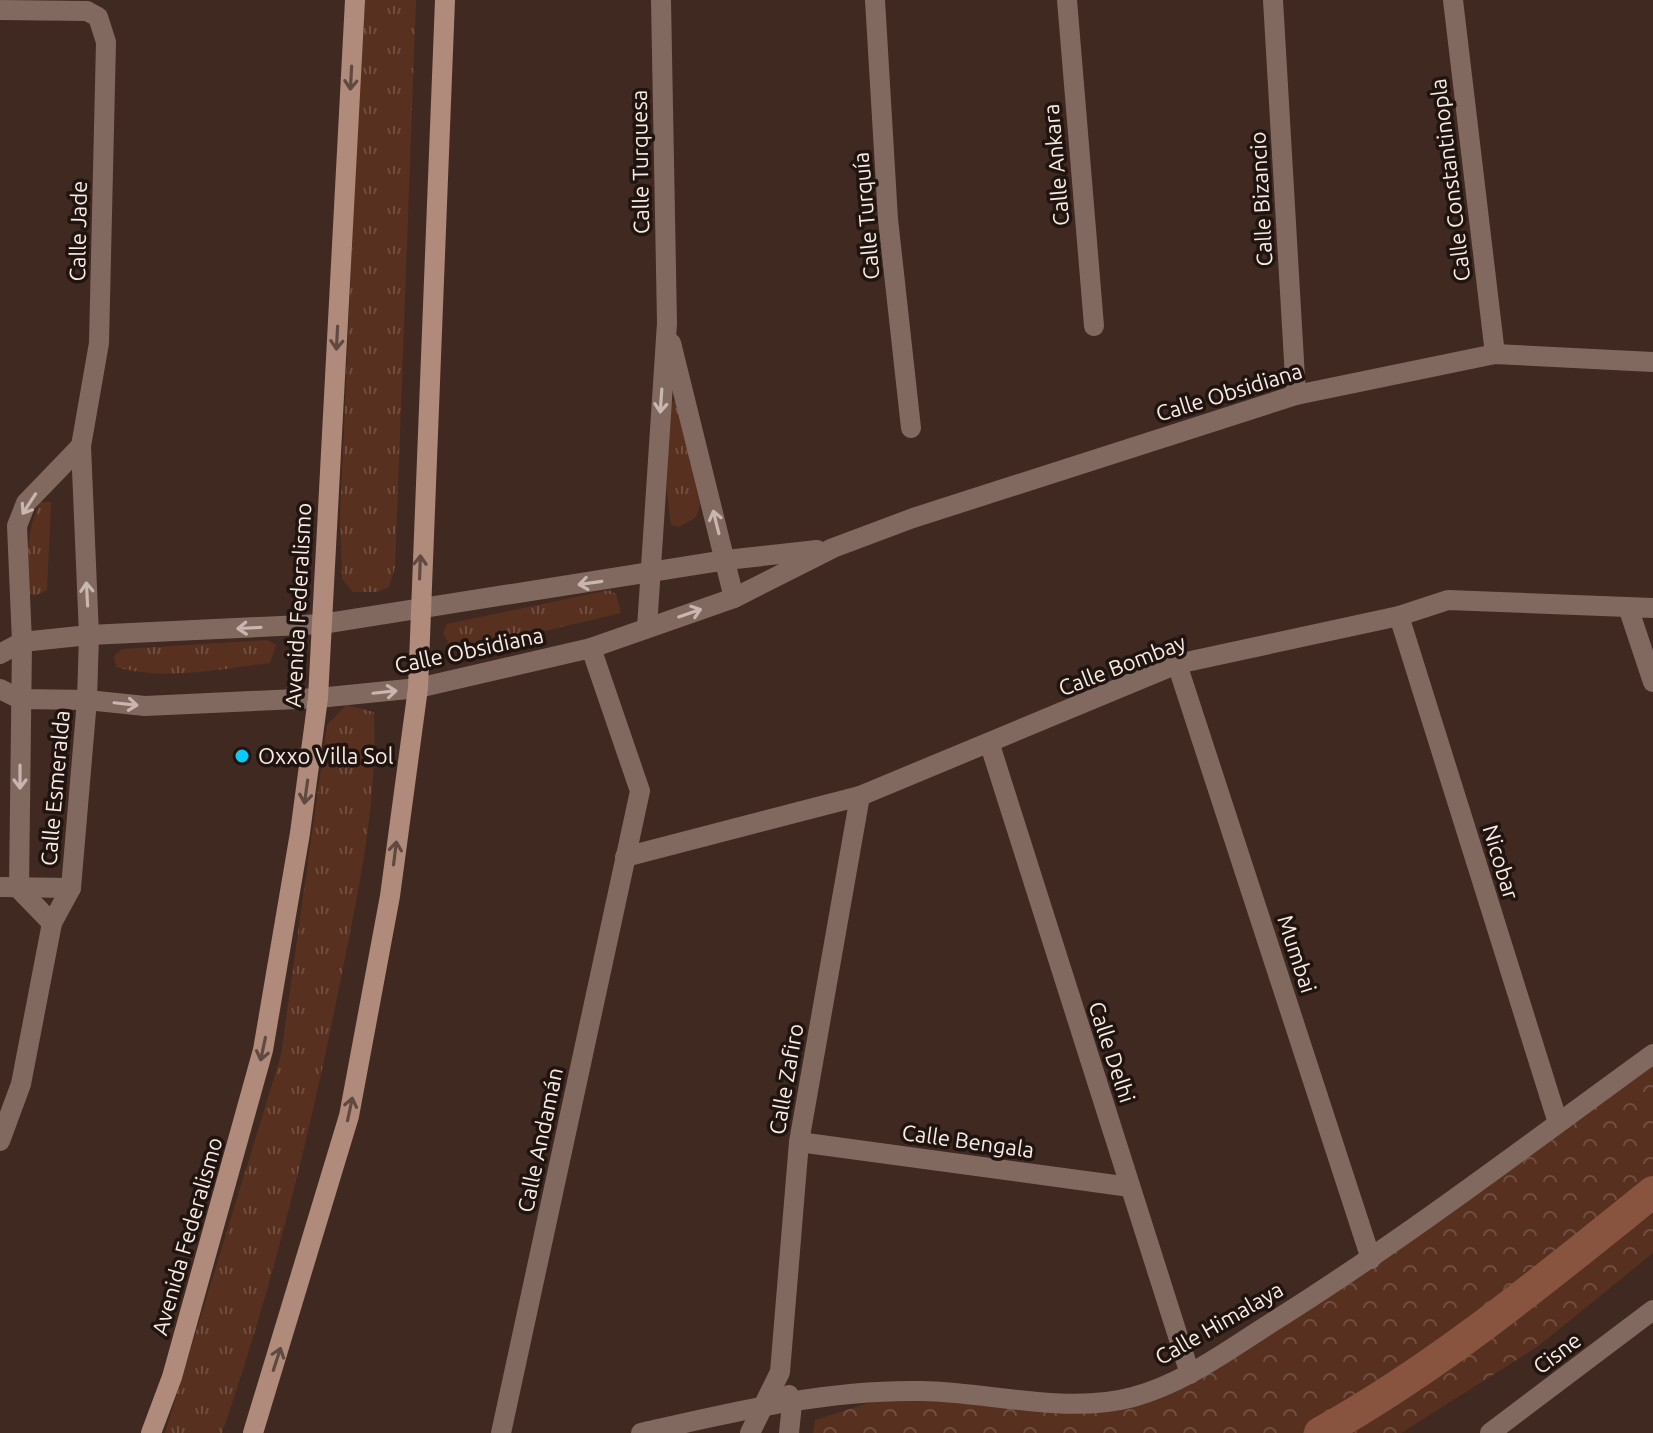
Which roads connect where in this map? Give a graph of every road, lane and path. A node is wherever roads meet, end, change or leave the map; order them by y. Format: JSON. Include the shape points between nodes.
{"nodes":[{"id":1,"x":355,"y":0,"type":"edge"},
{"id":2,"x":445,"y":0,"type":"edge"},
{"id":3,"x":661,"y":0,"type":"edge"},
{"id":4,"x":875,"y":0,"type":"edge"},
{"id":5,"x":1067,"y":0,"type":"edge"},
{"id":6,"x":1273,"y":0,"type":"edge"},
{"id":7,"x":1453,"y":0,"type":"edge"},
{"id":8,"x":0,"y":10,"type":"edge"},
{"id":9,"x":667,"y":323,"type":"junction"},
{"id":10,"x":1094,"y":326,"type":"dead end"},
{"id":11,"x":1495,"y":354,"type":"junction"},
{"id":12,"x":1653,"y":362,"type":"edge"},
{"id":13,"x":1296,"y":395,"type":"junction"},
{"id":14,"x":911,"y":428,"type":"dead end"},
{"id":15,"x":81,"y":446,"type":"junction"},
{"id":16,"x":833,"y":548,"type":"junction"},
{"id":17,"x":726,"y":560,"type":"junction"},
{"id":18,"x":649,"y":575,"type":"junction"},
{"id":19,"x":734,"y":598,"type":"junction"},
{"id":20,"x":1653,"y":608,"type":"edge"},
{"id":21,"x":418,"y":609,"type":"junction"},
{"id":22,"x":1629,"y":610,"type":"junction"},
{"id":23,"x":1399,"y":616,"type":"junction"},
{"id":24,"x":322,"y":624,"type":"junction"},
{"id":25,"x":647,"y":628,"type":"junction"},
{"id":26,"x":89,"y":635,"type":"junction"},
{"id":27,"x":22,"y":642,"type":"junction"},
{"id":28,"x":591,"y":648,"type":"junction"},
{"id":29,"x":0,"y":654,"type":"edge"},
{"id":30,"x":1177,"y":664,"type":"junction"},
{"id":31,"x":1653,"y":682,"type":"edge"},
{"id":32,"x":418,"y":688,"type":"junction"},
{"id":33,"x":0,"y":689,"type":"edge"},
{"id":34,"x":318,"y":698,"type":"junction"},
{"id":35,"x":20,"y":699,"type":"junction"},
{"id":36,"x":87,"y":700,"type":"junction"},
{"id":37,"x":990,"y":745,"type":"junction"},
{"id":38,"x":860,"y":796,"type":"junction"},
{"id":39,"x":625,"y":857,"type":"junction"},
{"id":40,"x":10,"y":888,"type":"edge"},
{"id":41,"x":71,"y":888,"type":"junction"},
{"id":42,"x":52,"y":923,"type":"junction"},
{"id":43,"x":1653,"y":1054,"type":"edge"},
{"id":44,"x":0,"y":1082,"type":"edge"},
{"id":45,"x":21,"y":1084,"type":"junction"},
{"id":46,"x":1558,"y":1123,"type":"junction"},
{"id":47,"x":0,"y":1141,"type":"edge"},
{"id":48,"x":799,"y":1142,"type":"junction"},
{"id":49,"x":1130,"y":1187,"type":"junction"},
{"id":50,"x":1371,"y":1259,"type":"junction"},
{"id":51,"x":1653,"y":1310,"type":"edge"},
{"id":52,"x":780,"y":1372,"type":"junction"},
{"id":53,"x":1190,"y":1374,"type":"junction"},
{"id":54,"x":792,"y":1404,"type":"junction"},
{"id":55,"x":763,"y":1405,"type":"junction"},
{"id":56,"x":151,"y":1433,"type":"edge"},
{"id":57,"x":253,"y":1433,"type":"edge"},
{"id":58,"x":501,"y":1433,"type":"edge"},
{"id":59,"x":641,"y":1433,"type":"edge"},
{"id":60,"x":750,"y":1433,"type":"edge"},
{"id":61,"x":789,"y":1433,"type":"edge"},
{"id":62,"x":1490,"y":1433,"type":"edge"}],
"edges":[{"from":1,"to":24,"type":"street","name":"Avenida Federalismo","one_way":true},
{"from":21,"to":2,"type":"street","one_way":true},
{"from":3,"to":9,"type":"street","name":"Calle Turquesa"},
{"from":4,"to":14,"type":"street","name":"Calle Turquía","via":[[888,219]]},
{"from":5,"to":10,"type":"street","name":"Calle Ankara"},
{"from":6,"to":13,"type":"street","name":"Calle Bizancio"},
{"from":7,"to":11,"type":"street","name":"Calle Constantinopla"},
{"from":8,"to":15,"type":"street","name":"Calle Jade","via":[[70,10],[98,17],[106,42],[99,343]]},
{"from":17,"to":9,"type":"street","name":"Calle Turquesa","one_way":true},
{"from":9,"to":18,"type":"street","name":"Calle Turquesa","one_way":true},
{"from":11,"to":12,"type":"street","name":"Calle Obsidiana"},
{"from":11,"to":13,"type":"street","name":"Calle Obsidiana"},
{"from":13,"to":16,"type":"street","name":"Calle Obsidiana"},
{"from":26,"to":15,"type":"street","name":"Calle Jade","one_way":true},
{"from":15,"to":27,"type":"street","one_way":true,"via":[[26,503],[17,526]]},
{"from":16,"to":17,"type":"street","name":"Calle Obsidiana"},
{"from":16,"to":19,"type":"street","name":"Calle Obsidiana"},
{"from":17,"to":18,"type":"street","name":"Calle Obsidiana"},
{"from":17,"to":19,"type":"street","name":"Calle Turquesa"},
{"from":18,"to":21,"type":"street","name":"Calle Obsidiana","one_way":true},
{"from":18,"to":25,"type":"street","name":"Calle Turquesa"},
{"from":25,"to":19,"type":"street","name":"Calle Obsidiana","one_way":true},
{"from":20,"to":22,"type":"street","name":"Calle Bombay"},
{"from":21,"to":24,"type":"street","name":"Calle Obsidiana"},
{"from":21,"to":32,"type":"street"},
{"from":22,"to":23,"type":"street","name":"Calle Bombay","via":[[1448,600]]},
{"from":22,"to":31,"type":"street"},
{"from":23,"to":30,"type":"street","name":"Calle Bombay"},
{"from":23,"to":46,"type":"street","name":"Nicobar"},
{"from":24,"to":26,"type":"street","name":"Calle Obsidiana","one_way":true},
{"from":24,"to":34,"type":"street","name":"Avenida Federalismo"},
{"from":25,"to":28,"type":"street","name":"Calle Obsidiana"},
{"from":26,"to":27,"type":"street","name":"Calle Obsidiana"},
{"from":26,"to":36,"type":"street","name":"Calle Jade"},
{"from":27,"to":29,"type":"street","name":"Calle Obsidiana"},
{"from":27,"to":35,"type":"street"},
{"from":28,"to":32,"type":"street","name":"Calle Obsidiana"},
{"from":28,"to":39,"type":"street","name":"Calle Andamán","via":[[640,791]]},
{"from":30,"to":37,"type":"street","name":"Calle Bombay"},
{"from":30,"to":50,"type":"street","name":"Mumbai"},
{"from":34,"to":32,"type":"street","name":"Calle Obsidiana","one_way":true},
{"from":57,"to":32,"type":"street","one_way":true,"via":[[349,1116],[390,896]]},
{"from":33,"to":35,"type":"street","name":"Calle Obsidiana"},
{"from":36,"to":34,"type":"street","name":"Calle Obsidiana","one_way":true,"via":[[145,706]]},
{"from":34,"to":56,"type":"street","name":"Avenida Federalismo","one_way":true,"via":[[289,910],[263,1050],[172,1377]]},
{"from":35,"to":36,"type":"street","name":"Calle Obsidiana"},
{"from":35,"to":40,"type":"street","name":"Calle Esmeralda","one_way":true},
{"from":36,"to":41,"type":"street","name":"Calle Esmeralda"},
{"from":37,"to":38,"type":"street","name":"Calle Bombay"},
{"from":37,"to":49,"type":"street","name":"Calle Delhi"},
{"from":38,"to":39,"type":"street","name":"Calle Bombay"},
{"from":38,"to":48,"type":"street","name":"Calle Zafiro"},
{"from":39,"to":58,"type":"street","name":"Calle Andamán"},
{"from":40,"to":41,"type":"street"},
{"from":40,"to":42,"type":"street","name":"Calle Esmeralda"},
{"from":41,"to":42,"type":"street","name":"Calle Esmeralda"},
{"from":42,"to":45,"type":"street","name":"Calle Esmeralda"},
{"from":43,"to":46,"type":"street","name":"Calle Himalaya"},
{"from":44,"to":45,"type":"street"},
{"from":45,"to":47,"type":"street","name":"Calle Esmeralda"},
{"from":46,"to":50,"type":"street","name":"Calle Himalaya"},
{"from":48,"to":49,"type":"street","name":"Calle Bengala"},
{"from":48,"to":52,"type":"street","name":"Calle Zafiro"},
{"from":49,"to":53,"type":"street","name":"Calle Delhi"},
{"from":50,"to":53,"type":"street","name":"Calle Himalaya"},
{"from":51,"to":62,"type":"street","name":"Cisne"},
{"from":52,"to":54,"type":"street","name":"Calle Zafiro"},
{"from":52,"to":55,"type":"street","name":"Calle Zafiro"},
{"from":53,"to":54,"type":"street","name":"Calle Himalaya","via":[[1134,1397],[1102,1402],[919,1391]]},
{"from":54,"to":55,"type":"street","name":"Calle Himalaya"},
{"from":54,"to":61,"type":"street","name":"Calle Zafiro"},
{"from":55,"to":59,"type":"street","name":"Calle Himalaya"},
{"from":55,"to":60,"type":"street","name":"Calle Zafiro"}]}
